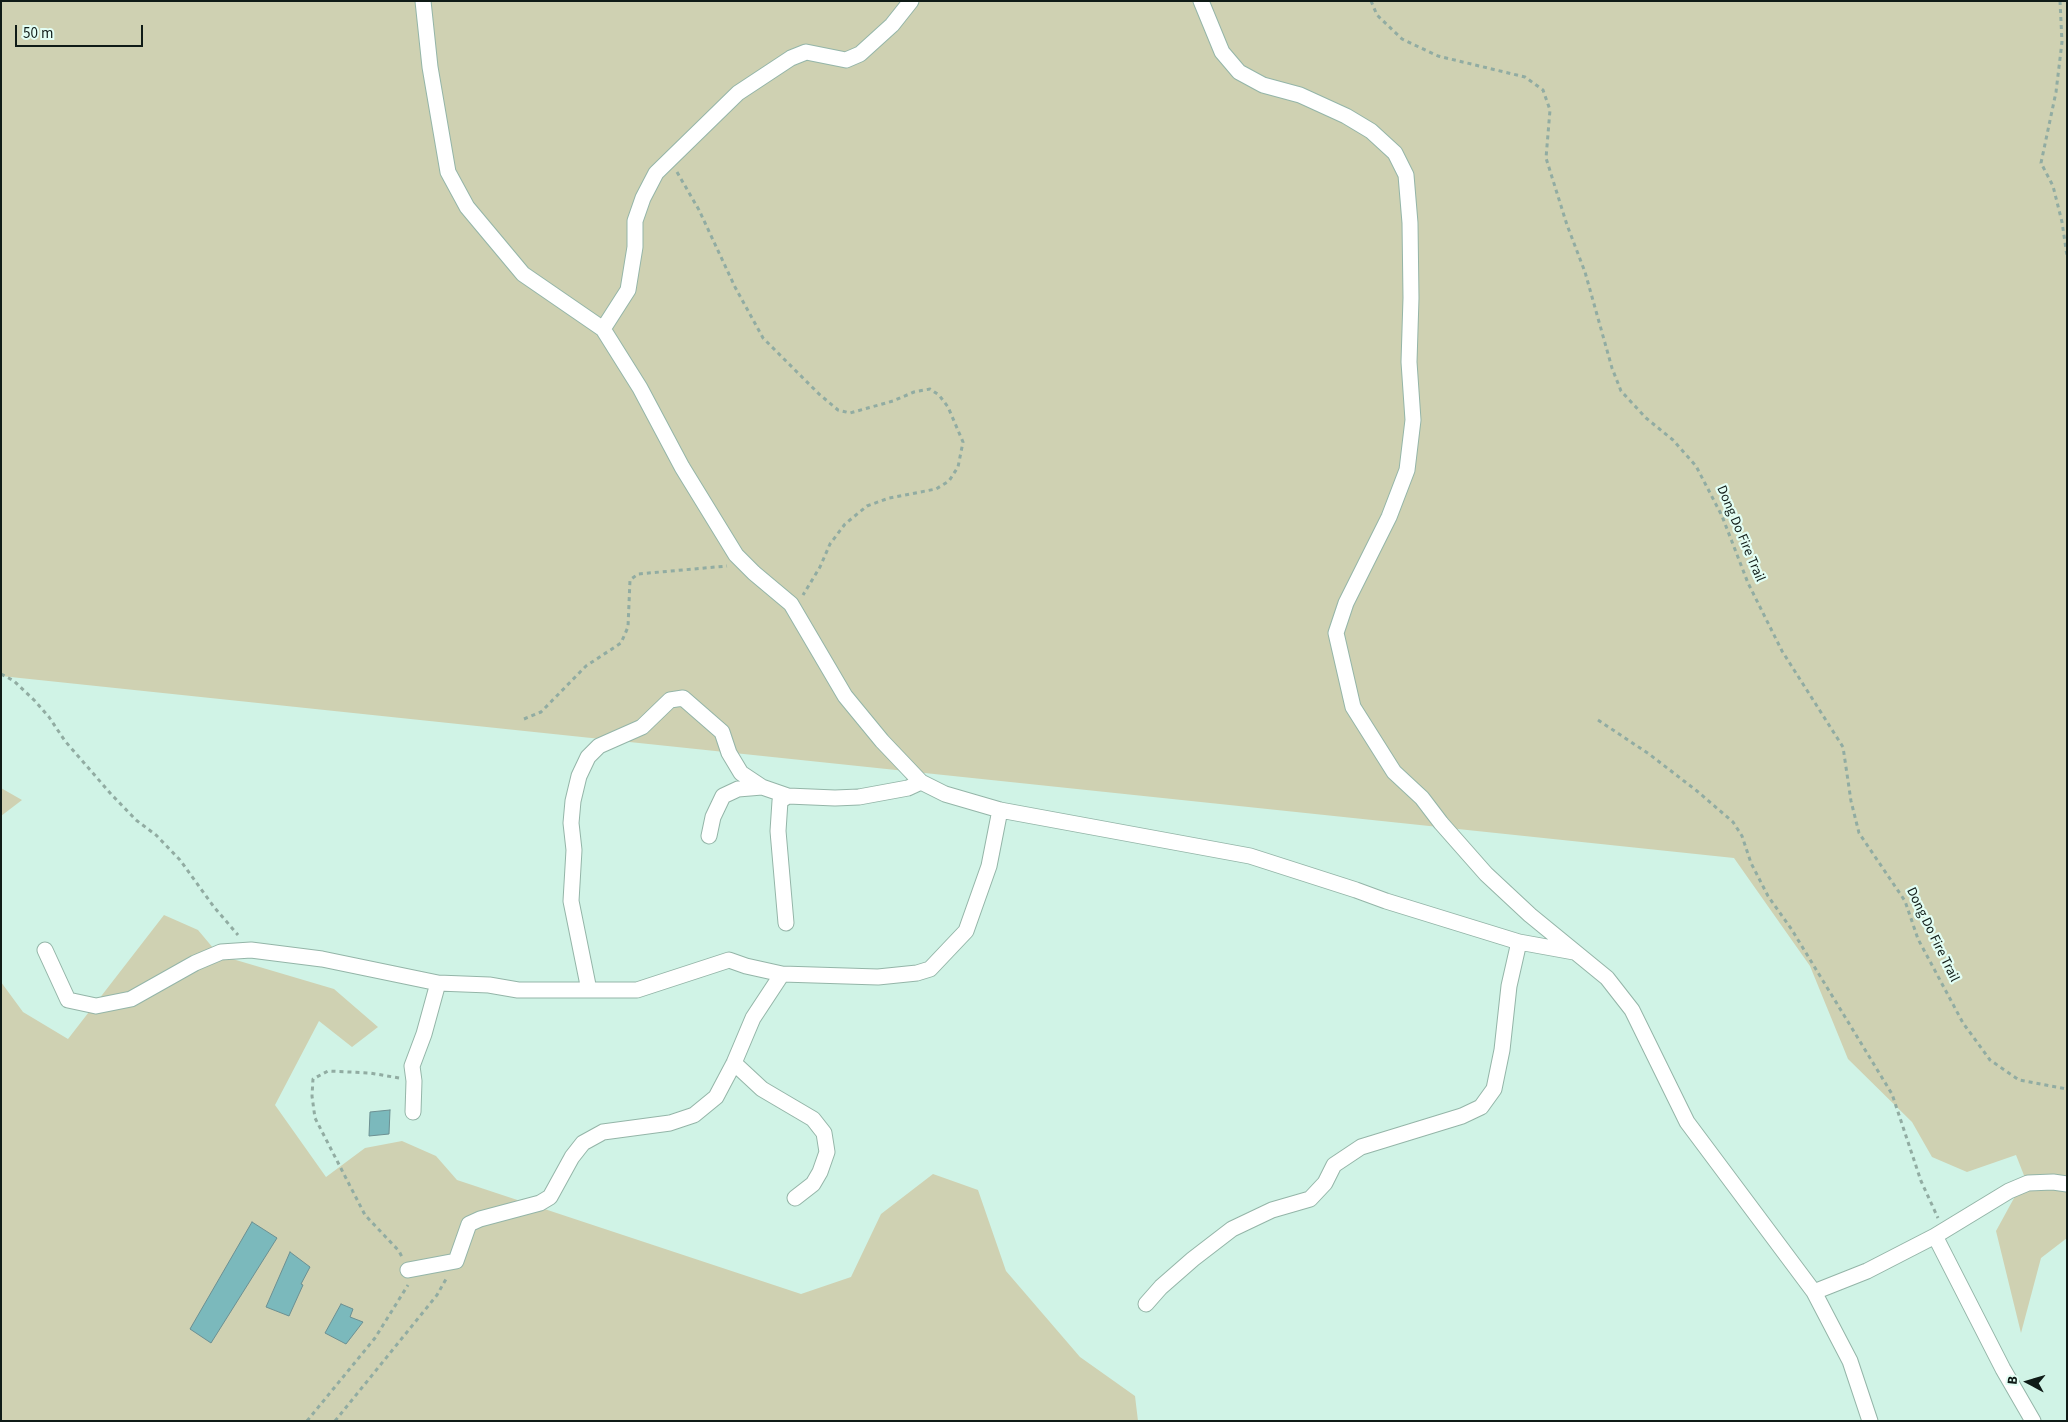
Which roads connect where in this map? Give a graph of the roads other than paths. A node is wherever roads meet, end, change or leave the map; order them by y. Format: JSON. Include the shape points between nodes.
{"nodes":[{"id":1,"x":424,"y":1,"type":"edge"},
{"id":2,"x":911,"y":1,"type":"edge"},
{"id":3,"x":1200,"y":1,"type":"edge"},
{"id":4,"x":603,"y":329,"type":"junction"},
{"id":5,"x":921,"y":782,"type":"junction"},
{"id":6,"x":762,"y":787,"type":"junction"},
{"id":7,"x":788,"y":796,"type":"junction"},
{"id":8,"x":1000,"y":810,"type":"junction"},
{"id":9,"x":709,"y":836,"type":"dead end"},
{"id":10,"x":786,"y":924,"type":"dead end"},
{"id":11,"x":1519,"y":942,"type":"junction"},
{"id":12,"x":45,"y":950,"type":"dead end"},
{"id":13,"x":1576,"y":952,"type":"junction"},
{"id":14,"x":782,"y":974,"type":"junction"},
{"id":15,"x":438,"y":983,"type":"junction"},
{"id":16,"x":589,"y":990,"type":"junction"},
{"id":17,"x":734,"y":1063,"type":"junction"},
{"id":18,"x":413,"y":1112,"type":"dead end"},
{"id":19,"x":2067,"y":1184,"type":"edge"},
{"id":20,"x":795,"y":1198,"type":"dead end"},
{"id":21,"x":1939,"y":1233,"type":"junction"},
{"id":22,"x":408,"y":1270,"type":"road end"},
{"id":23,"x":1814,"y":1292,"type":"junction"},
{"id":24,"x":1146,"y":1304,"type":"dead end"},
{"id":25,"x":1870,"y":1421,"type":"edge"},
{"id":26,"x":2033,"y":1421,"type":"edge"}],
"edges":[{"from":1,"to":4,"type":"street","via":[[430,68],[448,172],[467,207],[523,274]]},
{"from":2,"to":4,"type":"street","via":[[892,25],[860,54],[846,60],[806,52],[791,58],[738,93],[668,161],[656,174],[643,198],[635,221],[635,248],[628,290]]},
{"from":3,"to":13,"type":"street","via":[[1222,52],[1240,72],[1264,85],[1300,95],[1371,131],[1394,153],[1406,175],[1410,223],[1409,362],[1413,420],[1407,470],[1389,517],[1346,603],[1336,633],[1344,674],[1353,707],[1394,772],[1422,798],[1486,874]]},
{"from":4,"to":5,"type":"street","via":[[736,555],[791,604],[845,696],[882,742]]},
{"from":5,"to":7,"type":"street","via":[[908,788],[859,797]]},
{"from":5,"to":8,"type":"street","via":[[945,794]]},
{"from":6,"to":7,"type":"street"},
{"from":6,"to":9,"type":"street","via":[[738,789],[723,796],[713,817]]},
{"from":6,"to":16,"type":"street","via":[[741,773],[722,732],[683,698],[670,700],[642,727],[600,746],[588,757],[573,801],[571,901]]},
{"from":7,"to":10,"type":"street","via":[[780,801],[778,812]]},
{"from":8,"to":11,"type":"street","via":[[1250,856]]},
{"from":8,"to":14,"type":"street","via":[[989,866],[966,931],[930,969],[878,977]]},
{"from":11,"to":13,"type":"street"},
{"from":11,"to":24,"type":"street","via":[[1494,1089],[1481,1107],[1462,1116],[1361,1147],[1334,1165],[1325,1183],[1310,1199],[1272,1210],[1232,1229],[1180,1270]]},
{"from":12,"to":15,"type":"street","via":[[68,1000],[96,1006],[131,999],[221,952],[251,950],[322,959]]},
{"from":13,"to":23,"type":"street","via":[[1607,978],[1632,1010],[1687,1122]]},
{"from":14,"to":16,"type":"street","via":[[729,960],[637,990]]},
{"from":14,"to":17,"type":"street","via":[[752,1018]]},
{"from":15,"to":16,"type":"street","via":[[518,990]]},
{"from":15,"to":18,"type":"street","via":[[412,1066]]},
{"from":17,"to":20,"type":"street","via":[[762,1089],[813,1119],[824,1132],[827,1152],[820,1172],[814,1184]]},
{"from":17,"to":22,"type":"street","via":[[716,1097],[694,1115],[670,1123],[603,1132],[583,1142],[550,1197],[540,1203],[480,1218],[469,1224],[456,1261]]},
{"from":19,"to":21,"type":"street","via":[[2028,1183]]},
{"from":21,"to":23,"type":"street","via":[[1867,1271]]},
{"from":21,"to":26,"type":"street","via":[[2003,1369]]},
{"from":23,"to":25,"type":"street","via":[[1850,1361]]}]}
